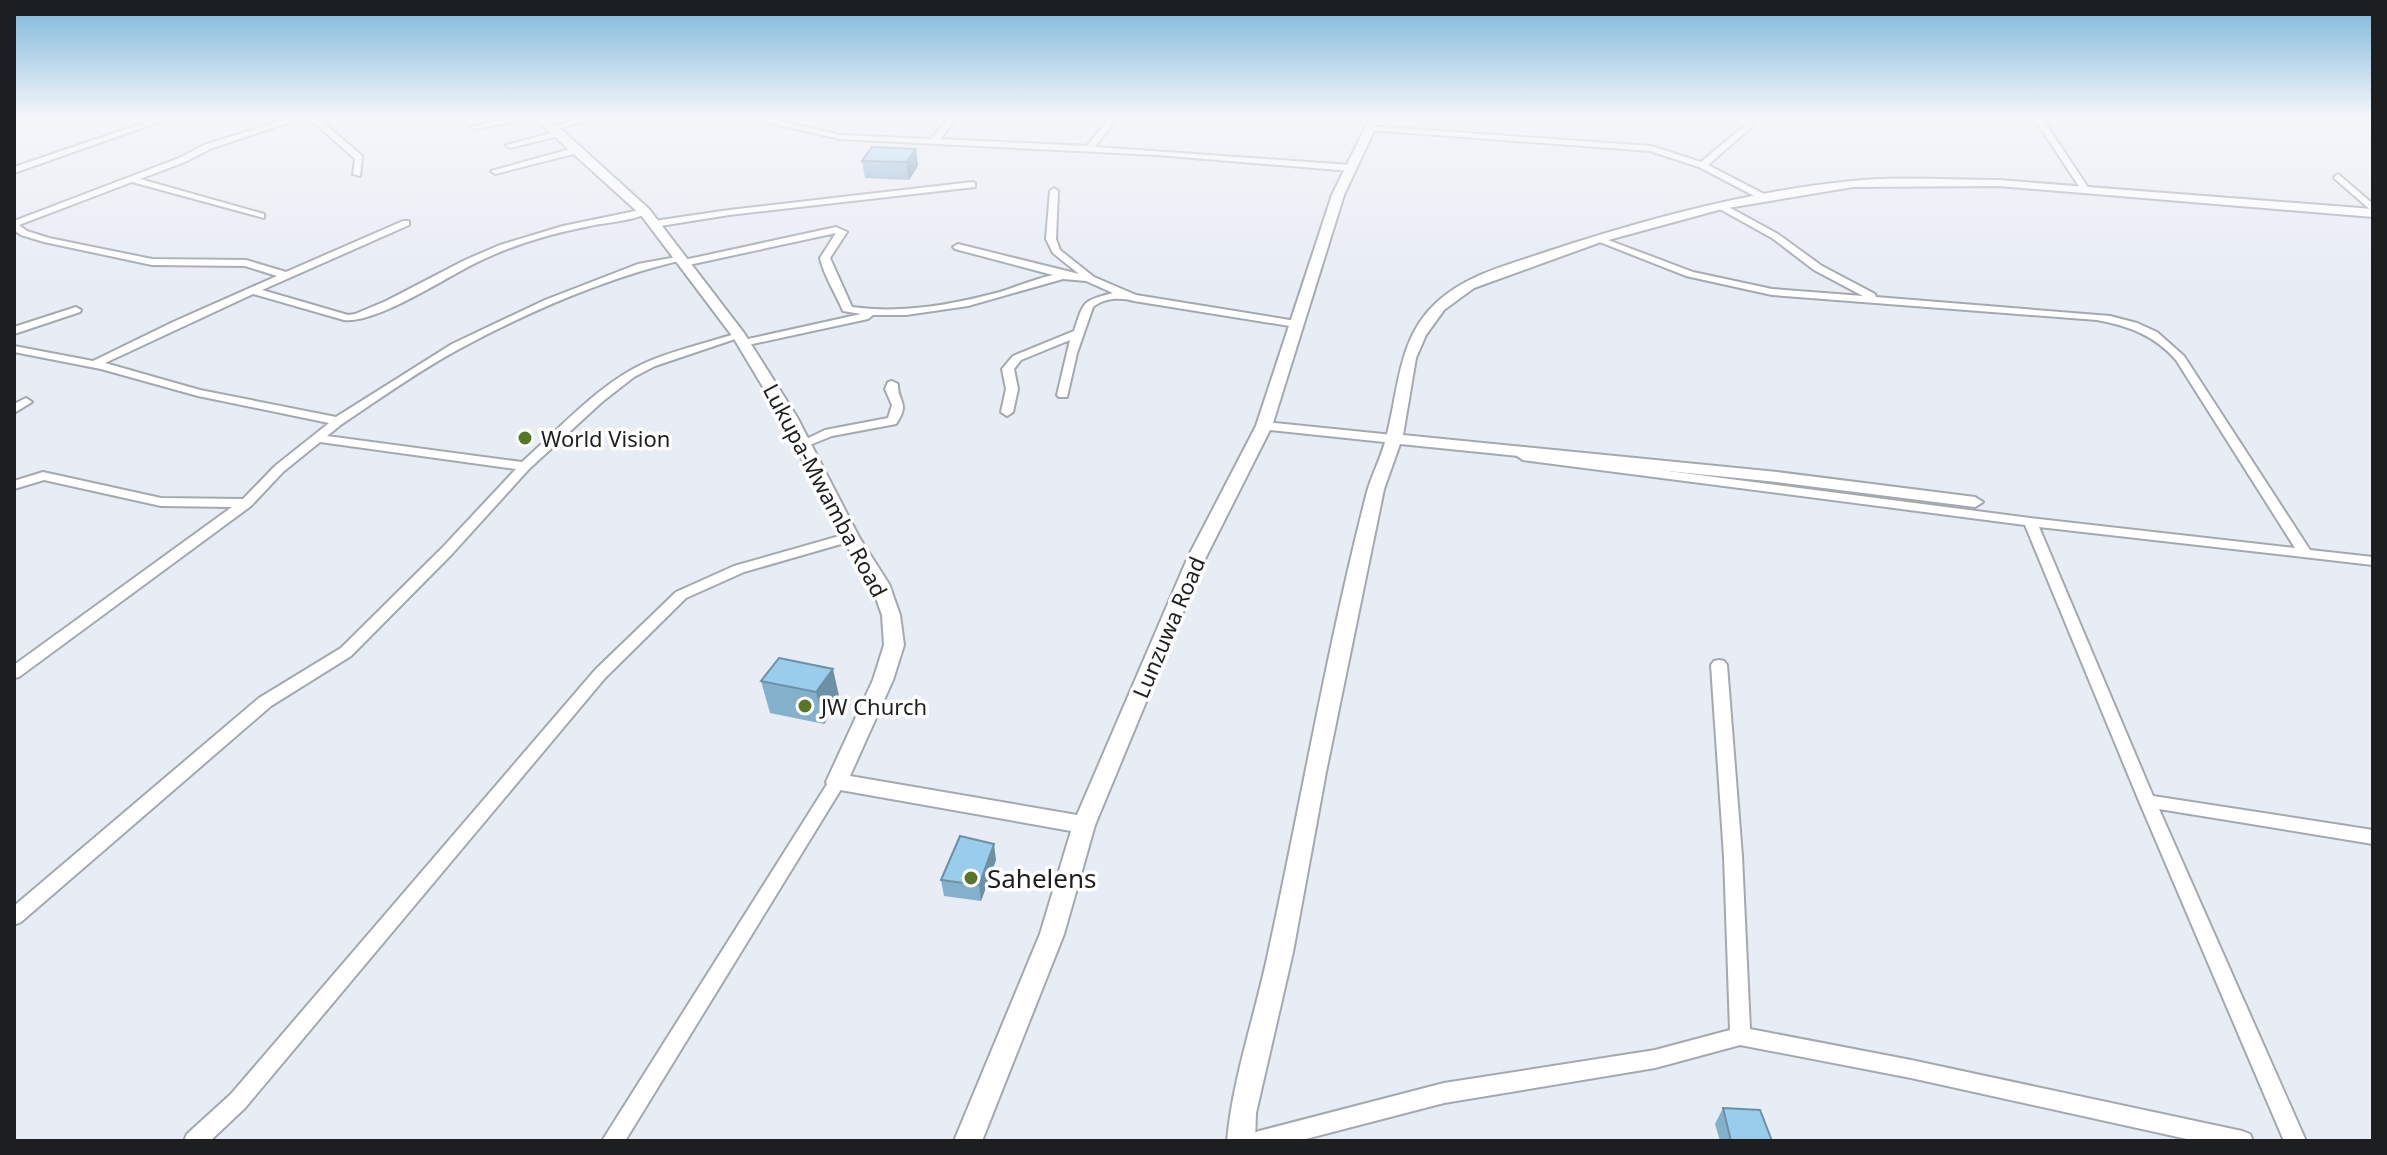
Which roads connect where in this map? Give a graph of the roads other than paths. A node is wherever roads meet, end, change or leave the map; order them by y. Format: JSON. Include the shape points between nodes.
{"nodes":[{"id":1,"x":147,"y":172,"type":"edge"},
{"id":2,"x":602,"y":172,"type":"edge"},
{"id":3,"x":1349,"y":172,"type":"edge"},
{"id":4,"x":1715,"y":172,"type":"edge"},
{"id":5,"x":2074,"y":172,"type":"edge"},
{"id":6,"x":2338,"y":177,"type":"dead end"},
{"id":7,"x":130,"y":179,"type":"junction"},
{"id":8,"x":972,"y":185,"type":"dead end"},
{"id":9,"x":2085,"y":189,"type":"junction"},
{"id":10,"x":1054,"y":191,"type":"dead end"},
{"id":11,"x":1763,"y":197,"type":"junction"},
{"id":12,"x":1721,"y":206,"type":"junction"},
{"id":13,"x":2373,"y":211,"type":"edge"},
{"id":14,"x":645,"y":212,"type":"junction"},
{"id":15,"x":261,"y":216,"type":"dead end"},
{"id":16,"x":406,"y":223,"type":"dead end"},
{"id":17,"x":654,"y":224,"type":"junction"},
{"id":18,"x":14,"y":225,"type":"edge"},
{"id":19,"x":1597,"y":239,"type":"junction"},
{"id":20,"x":958,"y":247,"type":"dead end"},
{"id":21,"x":681,"y":260,"type":"junction"},
{"id":22,"x":287,"y":276,"type":"junction"},
{"id":23,"x":1068,"y":276,"type":"junction"},
{"id":24,"x":1090,"y":278,"type":"junction"},
{"id":25,"x":254,"y":291,"type":"junction"},
{"id":26,"x":1122,"y":294,"type":"junction"},
{"id":27,"x":1895,"y":303,"type":"junction"},
{"id":28,"x":76,"y":310,"type":"dead end"},
{"id":29,"x":876,"y":314,"type":"junction"},
{"id":30,"x":1296,"y":324,"type":"junction"},
{"id":31,"x":14,"y":331,"type":"edge"},
{"id":32,"x":1077,"y":333,"type":"junction"},
{"id":33,"x":741,"y":340,"type":"junction"},
{"id":34,"x":14,"y":349,"type":"edge"},
{"id":35,"x":95,"y":364,"type":"junction"},
{"id":36,"x":892,"y":384,"type":"dead end"},
{"id":37,"x":1063,"y":395,"type":"dead end"},
{"id":38,"x":26,"y":402,"type":"dead end"},
{"id":39,"x":14,"y":409,"type":"edge"},
{"id":40,"x":1007,"y":412,"type":"dead end"},
{"id":41,"x":338,"y":421,"type":"junction"},
{"id":42,"x":1264,"y":426,"type":"junction"},
{"id":43,"x":316,"y":438,"type":"junction"},
{"id":44,"x":1394,"y":439,"type":"junction"},
{"id":45,"x":802,"y":444,"type":"junction"},
{"id":46,"x":525,"y":466,"type":"junction"},
{"id":47,"x":14,"y":485,"type":"edge"},
{"id":48,"x":1975,"y":502,"type":"dead end"},
{"id":49,"x":246,"y":503,"type":"junction"},
{"id":50,"x":2030,"y":522,"type":"junction"},
{"id":51,"x":850,"y":537,"type":"junction"},
{"id":52,"x":2305,"y":553,"type":"junction"},
{"id":53,"x":2373,"y":561,"type":"edge"},
{"id":54,"x":1719,"y":665,"type":"dead end"},
{"id":55,"x":18,"y":666,"type":"edge"},
{"id":56,"x":837,"y":782,"type":"junction"},
{"id":57,"x":2147,"y":801,"type":"junction"},
{"id":58,"x":1084,"y":825,"type":"junction"},
{"id":59,"x":2373,"y":837,"type":"edge"},
{"id":60,"x":14,"y":917,"type":"edge"},
{"id":61,"x":1740,"y":1036,"type":"junction"},
{"id":62,"x":195,"y":1141,"type":"edge"},
{"id":63,"x":613,"y":1141,"type":"edge"},
{"id":64,"x":968,"y":1141,"type":"edge"},
{"id":65,"x":1241,"y":1141,"type":"edge"},
{"id":66,"x":1259,"y":1141,"type":"edge"},
{"id":67,"x":2242,"y":1141,"type":"edge"},
{"id":68,"x":2295,"y":1141,"type":"edge"}],
"edges":[{"from":1,"to":7,"type":"street"},
{"from":2,"to":14,"type":"street","name":"Lukupa-Mwamba Road"},
{"from":3,"to":30,"type":"street","name":"Lunzuwa Road"},
{"from":4,"to":11,"type":"street"},
{"from":5,"to":9,"type":"street"},
{"from":6,"to":13,"type":"street"},
{"from":7,"to":15,"type":"street"},
{"from":7,"to":18,"type":"street"},
{"from":8,"to":17,"type":"street"},
{"from":9,"to":11,"type":"street","via":[[1890,182]]},
{"from":9,"to":13,"type":"street"},
{"from":10,"to":24,"type":"street","via":[[1051,239],[1056,251]]},
{"from":11,"to":12,"type":"street"},
{"from":12,"to":19,"type":"street"},
{"from":12,"to":27,"type":"street","via":[[1864,295]]},
{"from":14,"to":17,"type":"street","name":"Lukupa-Mwamba Road"},
{"from":14,"to":25,"type":"street","via":[[531,237],[357,317]]},
{"from":16,"to":22,"type":"street"},
{"from":17,"to":21,"type":"street","name":"Lukupa-Mwamba Road"},
{"from":18,"to":22,"type":"street","via":[[47,240],[152,262],[246,263]]},
{"from":19,"to":27,"type":"street","via":[[1719,282]]},
{"from":19,"to":44,"type":"street","via":[[1491,275],[1439,307],[1409,358]]},
{"from":20,"to":23,"type":"street"},
{"from":21,"to":29,"type":"street","via":[[839,230],[825,258],[845,308]]},
{"from":21,"to":33,"type":"street","name":"Lukupa-Mwamba Road"},
{"from":21,"to":41,"type":"street","via":[[642,266],[479,333]]},
{"from":22,"to":25,"type":"street"},
{"from":23,"to":24,"type":"street"},
{"from":23,"to":29,"type":"street","via":[[969,302]]},
{"from":24,"to":26,"type":"street"},
{"from":25,"to":35,"type":"street"},
{"from":26,"to":30,"type":"street"},
{"from":26,"to":32,"type":"street","via":[[1088,306]]},
{"from":27,"to":52,"type":"street","via":[[2097,317],[2129,322],[2158,335],[2180,358]]},
{"from":28,"to":31,"type":"street"},
{"from":29,"to":33,"type":"street"},
{"from":30,"to":42,"type":"street","name":"Lunzuwa Road"},
{"from":32,"to":37,"type":"street"},
{"from":32,"to":40,"type":"street","via":[[1017,358],[1008,369],[1012,389]]},
{"from":33,"to":45,"type":"street","name":"Lukupa-Mwamba Road"},
{"from":33,"to":46,"type":"street","via":[[680,352],[630,375]]},
{"from":34,"to":35,"type":"street"},
{"from":35,"to":41,"type":"street","via":[[198,393]]},
{"from":36,"to":45,"type":"street","via":[[899,412],[892,421]]},
{"from":38,"to":39,"type":"street"},
{"from":41,"to":43,"type":"street"},
{"from":42,"to":44,"type":"street"},
{"from":42,"to":58,"type":"street","name":"Lunzuwa Road","via":[[1197,557]]},
{"from":43,"to":46,"type":"street"},
{"from":43,"to":49,"type":"street"},
{"from":44,"to":48,"type":"street"},
{"from":44,"to":50,"type":"street"},
{"from":44,"to":65,"type":"street","via":[[1376,489]]},
{"from":45,"to":51,"type":"street","name":"Lukupa-Mwamba Road"},
{"from":46,"to":60,"type":"street","via":[[346,652],[265,702]]},
{"from":47,"to":49,"type":"street","via":[[43,476],[161,502]]},
{"from":49,"to":55,"type":"street"},
{"from":50,"to":52,"type":"street"},
{"from":50,"to":57,"type":"street"},
{"from":51,"to":56,"type":"street","name":"Lukupa-Mwamba Road","via":[[880,584],[894,645]]},
{"from":51,"to":62,"type":"street","via":[[739,569],[681,595],[600,674],[238,1101]]},
{"from":52,"to":53,"type":"street"},
{"from":54,"to":61,"type":"street"},
{"from":56,"to":58,"type":"street"},
{"from":56,"to":63,"type":"street"},
{"from":57,"to":59,"type":"street"},
{"from":57,"to":68,"type":"street"},
{"from":58,"to":64,"type":"street","name":"Lunzuwa Road","via":[[1052,934]]},
{"from":61,"to":66,"type":"street","via":[[1655,1059],[1444,1093]]},
{"from":61,"to":67,"type":"street"}]}
